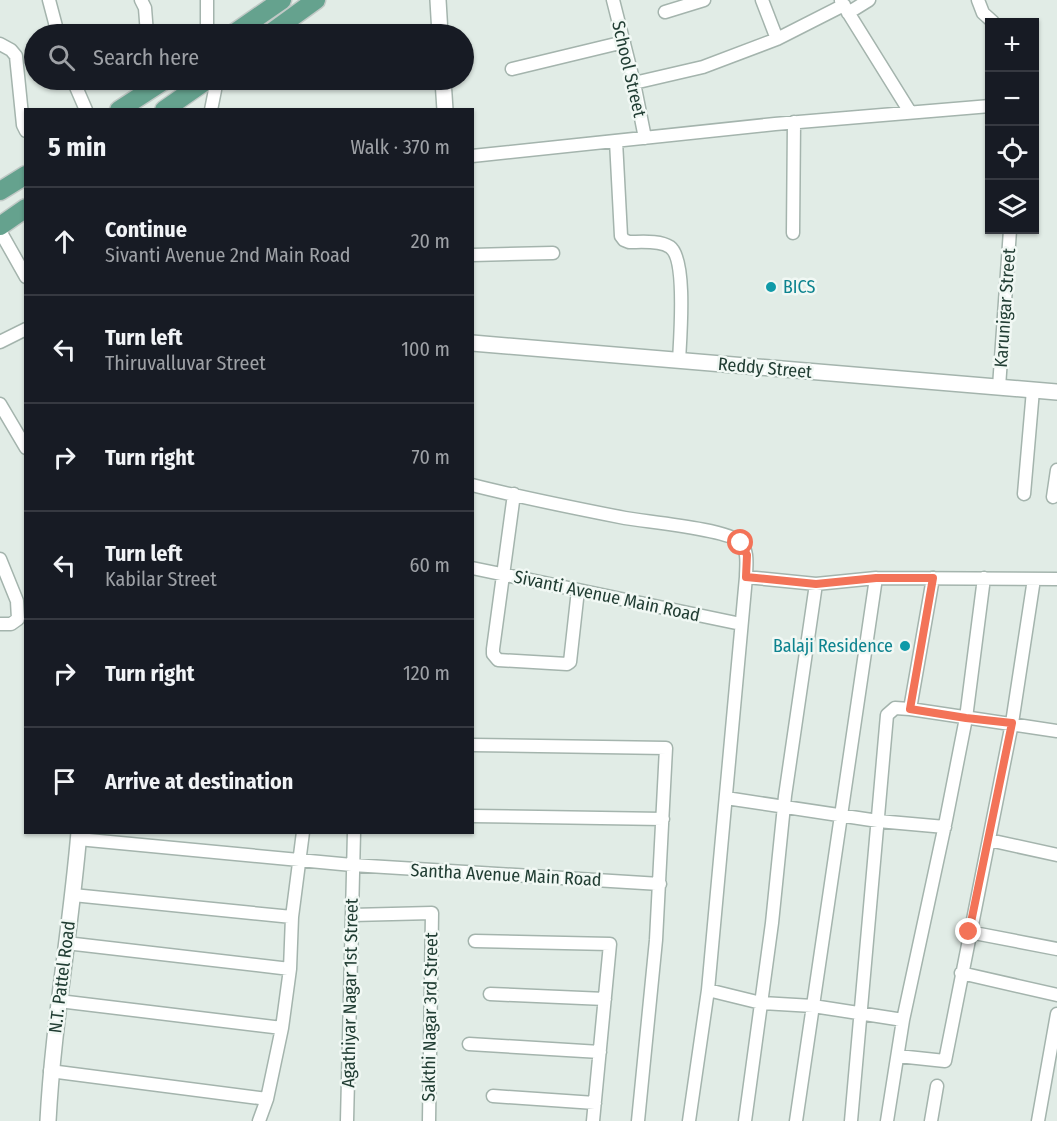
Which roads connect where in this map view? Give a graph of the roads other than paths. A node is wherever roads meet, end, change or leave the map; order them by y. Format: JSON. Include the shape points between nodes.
{"nodes":[{"id":1,"x":49,"y":0,"type":"edge"},
{"id":2,"x":141,"y":0,"type":"edge"},
{"id":3,"x":207,"y":0,"type":"edge"},
{"id":4,"x":282,"y":0,"type":"edge"},
{"id":5,"x":316,"y":0,"type":"edge"},
{"id":6,"x":438,"y":0,"type":"edge"},
{"id":7,"x":613,"y":0,"type":"edge"},
{"id":8,"x":704,"y":0,"type":"edge"},
{"id":9,"x":762,"y":0,"type":"edge"},
{"id":10,"x":869,"y":0,"type":"edge"},
{"id":11,"x":978,"y":0,"type":"edge"},
{"id":12,"x":844,"y":6,"type":"edge"},
{"id":13,"x":665,"y":12,"type":"dead end"},
{"id":14,"x":989,"y":18,"type":"edge"},
{"id":15,"x":55,"y":24,"type":"edge"},
{"id":16,"x":146,"y":24,"type":"edge"},
{"id":17,"x":207,"y":24,"type":"edge"},
{"id":18,"x":247,"y":24,"type":"edge"},
{"id":19,"x":283,"y":24,"type":"edge"},
{"id":20,"x":439,"y":24,"type":"edge"},
{"id":21,"x":777,"y":39,"type":"junction"},
{"id":22,"x":624,"y":42,"type":"junction"},
{"id":23,"x":0,"y":44,"type":"edge"},
{"id":24,"x":512,"y":69,"type":"dead end"},
{"id":25,"x":634,"y":83,"type":"junction"},
{"id":26,"x":77,"y":90,"type":"edge"},
{"id":27,"x":150,"y":90,"type":"edge"},
{"id":28,"x":202,"y":90,"type":"edge"},
{"id":29,"x":211,"y":90,"type":"edge"},
{"id":30,"x":444,"y":90,"type":"edge"},
{"id":31,"x":985,"y":106,"type":"edge"},
{"id":32,"x":85,"y":108,"type":"edge"},
{"id":33,"x":122,"y":108,"type":"edge"},
{"id":34,"x":169,"y":108,"type":"edge"},
{"id":35,"x":211,"y":108,"type":"edge"},
{"id":36,"x":445,"y":108,"type":"edge"},
{"id":37,"x":910,"y":112,"type":"junction"},
{"id":38,"x":794,"y":122,"type":"junction"},
{"id":39,"x":24,"y":128,"type":"edge"},
{"id":40,"x":645,"y":138,"type":"junction"},
{"id":41,"x":616,"y":141,"type":"junction"},
{"id":42,"x":474,"y":156,"type":"edge"},
{"id":43,"x":24,"y":176,"type":"edge"},
{"id":44,"x":0,"y":191,"type":"edge"},
{"id":45,"x":24,"y":209,"type":"edge"},
{"id":46,"x":0,"y":226,"type":"edge"},
{"id":47,"x":0,"y":231,"type":"edge"},
{"id":48,"x":793,"y":233,"type":"dead end"},
{"id":49,"x":1010,"y":234,"type":"edge"},
{"id":50,"x":553,"y":253,"type":"dead end"},
{"id":51,"x":474,"y":255,"type":"edge"},
{"id":52,"x":24,"y":273,"type":"edge"},
{"id":53,"x":24,"y":330,"type":"edge"},
{"id":54,"x":0,"y":342,"type":"edge"},
{"id":55,"x":474,"y":344,"type":"edge"},
{"id":56,"x":680,"y":361,"type":"junction"},
{"id":57,"x":999,"y":387,"type":"junction"},
{"id":58,"x":1033,"y":390,"type":"junction"},
{"id":59,"x":1057,"y":392,"type":"edge"},
{"id":60,"x":0,"y":404,"type":"edge"},
{"id":61,"x":24,"y":445,"type":"edge"},
{"id":62,"x":1057,"y":470,"type":"edge"},
{"id":63,"x":474,"y":485,"type":"edge"},
{"id":64,"x":514,"y":494,"type":"junction"},
{"id":65,"x":1024,"y":494,"type":"dead end"},
{"id":66,"x":1053,"y":497,"type":"dead end"},
{"id":67,"x":0,"y":559,"type":"edge"},
{"id":68,"x":474,"y":568,"type":"edge"},
{"id":69,"x":503,"y":574,"type":"junction"},
{"id":70,"x":746,"y":577,"type":"junction"},
{"id":71,"x":876,"y":578,"type":"junction"},
{"id":72,"x":933,"y":578,"type":"junction"},
{"id":73,"x":984,"y":579,"type":"junction"},
{"id":74,"x":1034,"y":579,"type":"junction"},
{"id":75,"x":1057,"y":579,"type":"edge"},
{"id":76,"x":816,"y":584,"type":"junction"},
{"id":77,"x":578,"y":590,"type":"junction"},
{"id":78,"x":0,"y":624,"type":"edge"},
{"id":79,"x":741,"y":624,"type":"junction"},
{"id":80,"x":910,"y":709,"type":"junction"},
{"id":81,"x":966,"y":718,"type":"junction"},
{"id":82,"x":1012,"y":723,"type":"junction"},
{"id":83,"x":1057,"y":731,"type":"edge"},
{"id":84,"x":474,"y":745,"type":"edge"},
{"id":85,"x":726,"y":798,"type":"junction"},
{"id":86,"x":784,"y":806,"type":"junction"},
{"id":87,"x":841,"y":815,"type":"junction"},
{"id":88,"x":474,"y":816,"type":"edge"},
{"id":89,"x":663,"y":819,"type":"junction"},
{"id":90,"x":878,"y":821,"type":"junction"},
{"id":91,"x":945,"y":827,"type":"junction"},
{"id":92,"x":303,"y":834,"type":"edge"},
{"id":93,"x":354,"y":834,"type":"edge"},
{"id":94,"x":79,"y":836,"type":"edge"},
{"id":95,"x":989,"y":840,"type":"junction"},
{"id":96,"x":1057,"y":855,"type":"edge"},
{"id":97,"x":300,"y":860,"type":"junction"},
{"id":98,"x":352,"y":865,"type":"junction"},
{"id":99,"x":660,"y":884,"type":"junction"},
{"id":100,"x":73,"y":895,"type":"junction"},
{"id":101,"x":352,"y":915,"type":"junction"},
{"id":102,"x":292,"y":917,"type":"junction"},
{"id":103,"x":969,"y":932,"type":"junction"},
{"id":104,"x":475,"y":940,"type":"dead end"},
{"id":105,"x":66,"y":942,"type":"junction"},
{"id":106,"x":1057,"y":949,"type":"edge"},
{"id":107,"x":290,"y":969,"type":"junction"},
{"id":108,"x":961,"y":973,"type":"junction"},
{"id":109,"x":708,"y":990,"type":"junction"},
{"id":110,"x":490,"y":994,"type":"dead end"},
{"id":111,"x":1057,"y":995,"type":"edge"},
{"id":112,"x":605,"y":999,"type":"junction"},
{"id":113,"x":59,"y":1001,"type":"junction"},
{"id":114,"x":761,"y":1003,"type":"junction"},
{"id":115,"x":813,"y":1006,"type":"junction"},
{"id":116,"x":860,"y":1014,"type":"junction"},
{"id":117,"x":1057,"y":1014,"type":"edge"},
{"id":118,"x":903,"y":1020,"type":"junction"},
{"id":119,"x":282,"y":1028,"type":"junction"},
{"id":120,"x":1055,"y":1037,"type":"edge"},
{"id":121,"x":469,"y":1044,"type":"dead end"},
{"id":122,"x":600,"y":1052,"type":"junction"},
{"id":123,"x":898,"y":1056,"type":"junction"},
{"id":124,"x":50,"y":1071,"type":"junction"},
{"id":125,"x":937,"y":1086,"type":"dead end"},
{"id":126,"x":493,"y":1096,"type":"dead end"},
{"id":127,"x":267,"y":1099,"type":"junction"},
{"id":128,"x":595,"y":1104,"type":"junction"},
{"id":129,"x":48,"y":1121,"type":"edge"},
{"id":130,"x":260,"y":1121,"type":"edge"},
{"id":131,"x":347,"y":1121,"type":"edge"},
{"id":132,"x":429,"y":1121,"type":"edge"},
{"id":133,"x":593,"y":1121,"type":"edge"},
{"id":134,"x":638,"y":1121,"type":"edge"},
{"id":135,"x":689,"y":1121,"type":"edge"},
{"id":136,"x":745,"y":1121,"type":"edge"},
{"id":137,"x":796,"y":1121,"type":"edge"},
{"id":138,"x":851,"y":1121,"type":"edge"},
{"id":139,"x":887,"y":1121,"type":"edge"},
{"id":140,"x":930,"y":1121,"type":"edge"},
{"id":141,"x":1038,"y":1121,"type":"edge"}],
"edges":[{"from":1,"to":15,"type":"street"},
{"from":2,"to":16,"type":"street"},
{"from":3,"to":17,"type":"street"},
{"from":4,"to":18,"type":"main road"},
{"from":5,"to":19,"type":"main road"},
{"from":6,"to":20,"type":"street"},
{"from":7,"to":22,"type":"street","name":"School Street"},
{"from":8,"to":13,"type":"street"},
{"from":9,"to":21,"type":"street"},
{"from":10,"to":12,"type":"street"},
{"from":11,"to":14,"type":"street"},
{"from":12,"to":21,"type":"street"},
{"from":12,"to":37,"type":"street"},
{"from":21,"to":25,"type":"street","via":[[703,67]]},
{"from":22,"to":24,"type":"street"},
{"from":22,"to":25,"type":"street","name":"School Street"},
{"from":23,"to":39,"type":"street","via":[[16,57]]},
{"from":25,"to":40,"type":"street","name":"School Street"},
{"from":26,"to":32,"type":"street"},
{"from":27,"to":33,"type":"main road"},
{"from":28,"to":34,"type":"main road"},
{"from":29,"to":35,"type":"street"},
{"from":30,"to":36,"type":"street"},
{"from":31,"to":37,"type":"street"},
{"from":37,"to":38,"type":"street"},
{"from":38,"to":40,"type":"street"},
{"from":38,"to":48,"type":"street"},
{"from":40,"to":41,"type":"street"},
{"from":41,"to":42,"type":"street"},
{"from":41,"to":56,"type":"street","via":[[621,236],[629,242],[664,244],[677,256],[681,282]]},
{"from":43,"to":44,"type":"main road"},
{"from":45,"to":46,"type":"main road"},
{"from":47,"to":52,"type":"street"},
{"from":49,"to":57,"type":"street","name":"Karunigar Street"},
{"from":50,"to":51,"type":"street"},
{"from":53,"to":54,"type":"street"},
{"from":55,"to":56,"type":"street","name":"Reddy Street"},
{"from":56,"to":57,"type":"street","name":"Reddy Street"},
{"from":57,"to":58,"type":"street","name":"Reddy Street"},
{"from":58,"to":59,"type":"street","name":"Reddy Street"},
{"from":58,"to":65,"type":"street"},
{"from":60,"to":61,"type":"street"},
{"from":62,"to":66,"type":"street"},
{"from":63,"to":64,"type":"street"},
{"from":64,"to":69,"type":"street"},
{"from":64,"to":70,"type":"street","via":[[734,538],[747,555]]},
{"from":67,"to":78,"type":"street","via":[[17,601],[18,619],[12,624]]},
{"from":68,"to":69,"type":"street","name":"Sivanti Avenue Main Road"},
{"from":69,"to":77,"type":"street","name":"Sivanti Avenue Main Road"},
{"from":69,"to":77,"type":"street","via":[[493,649],[498,660],[570,662]]},
{"from":70,"to":76,"type":"street"},
{"from":70,"to":79,"type":"street"},
{"from":71,"to":72,"type":"street"},
{"from":71,"to":76,"type":"street"},
{"from":71,"to":87,"type":"street"},
{"from":72,"to":73,"type":"street"},
{"from":72,"to":80,"type":"street"},
{"from":73,"to":74,"type":"street"},
{"from":73,"to":81,"type":"street"},
{"from":74,"to":75,"type":"street"},
{"from":74,"to":82,"type":"street"},
{"from":76,"to":86,"type":"street"},
{"from":77,"to":79,"type":"street","name":"Sivanti Avenue Main Road"},
{"from":79,"to":85,"type":"street"},
{"from":80,"to":81,"type":"street"},
{"from":80,"to":90,"type":"street","via":[[895,708],[887,715]]},
{"from":81,"to":82,"type":"street"},
{"from":81,"to":91,"type":"street"},
{"from":82,"to":83,"type":"street"},
{"from":82,"to":95,"type":"street"},
{"from":84,"to":89,"type":"street","via":[[666,748]]},
{"from":85,"to":86,"type":"street"},
{"from":85,"to":109,"type":"street"},
{"from":86,"to":87,"type":"street"},
{"from":86,"to":114,"type":"street"},
{"from":87,"to":90,"type":"street"},
{"from":87,"to":115,"type":"street"},
{"from":88,"to":89,"type":"street"},
{"from":89,"to":99,"type":"street"},
{"from":90,"to":91,"type":"street"},
{"from":90,"to":116,"type":"street"},
{"from":91,"to":118,"type":"street"},
{"from":92,"to":97,"type":"street"},
{"from":93,"to":98,"type":"street","name":"Agathiyar Nagar 1st Street"},
{"from":94,"to":97,"type":"street","name":"Santha Avenue Main Road"},
{"from":94,"to":100,"type":"street","name":"N.T. Pattel Road"},
{"from":95,"to":96,"type":"street"},
{"from":95,"to":103,"type":"street"},
{"from":97,"to":98,"type":"street","name":"Santha Avenue Main Road"},
{"from":97,"to":102,"type":"street"},
{"from":98,"to":99,"type":"street","name":"Santha Avenue Main Road"},
{"from":98,"to":101,"type":"street","name":"Agathiyar Nagar 1st Street"},
{"from":99,"to":134,"type":"street"},
{"from":100,"to":102,"type":"street"},
{"from":100,"to":105,"type":"street","name":"N.T. Pattel Road"},
{"from":101,"to":131,"type":"street","name":"Agathiyar Nagar 1st Street"},
{"from":101,"to":132,"type":"street","name":"Sakthi Nagar 3rd Street","via":[[432,913]]},
{"from":102,"to":107,"type":"street"},
{"from":103,"to":106,"type":"street"},
{"from":103,"to":108,"type":"street"},
{"from":104,"to":112,"type":"street","via":[[610,944]]},
{"from":105,"to":107,"type":"street"},
{"from":105,"to":113,"type":"street","name":"N.T. Pattel Road"},
{"from":107,"to":119,"type":"street"},
{"from":108,"to":111,"type":"street"},
{"from":108,"to":123,"type":"street","via":[[945,1061]]},
{"from":109,"to":114,"type":"street"},
{"from":109,"to":135,"type":"street"},
{"from":110,"to":112,"type":"street"},
{"from":112,"to":122,"type":"street"},
{"from":113,"to":119,"type":"street"},
{"from":113,"to":124,"type":"street","name":"N.T. Pattel Road"},
{"from":114,"to":115,"type":"street"},
{"from":114,"to":136,"type":"street"},
{"from":115,"to":116,"type":"street"},
{"from":115,"to":137,"type":"street"},
{"from":116,"to":118,"type":"street"},
{"from":116,"to":138,"type":"street"},
{"from":117,"to":120,"type":"street"},
{"from":118,"to":123,"type":"street"},
{"from":119,"to":127,"type":"street"},
{"from":120,"to":141,"type":"street"},
{"from":121,"to":122,"type":"street"},
{"from":122,"to":128,"type":"street"},
{"from":123,"to":139,"type":"street"},
{"from":124,"to":127,"type":"street"},
{"from":124,"to":129,"type":"street","name":"N.T. Pattel Road"},
{"from":125,"to":140,"type":"street"},
{"from":126,"to":128,"type":"street"},
{"from":127,"to":130,"type":"street"},
{"from":128,"to":133,"type":"street"}]}
